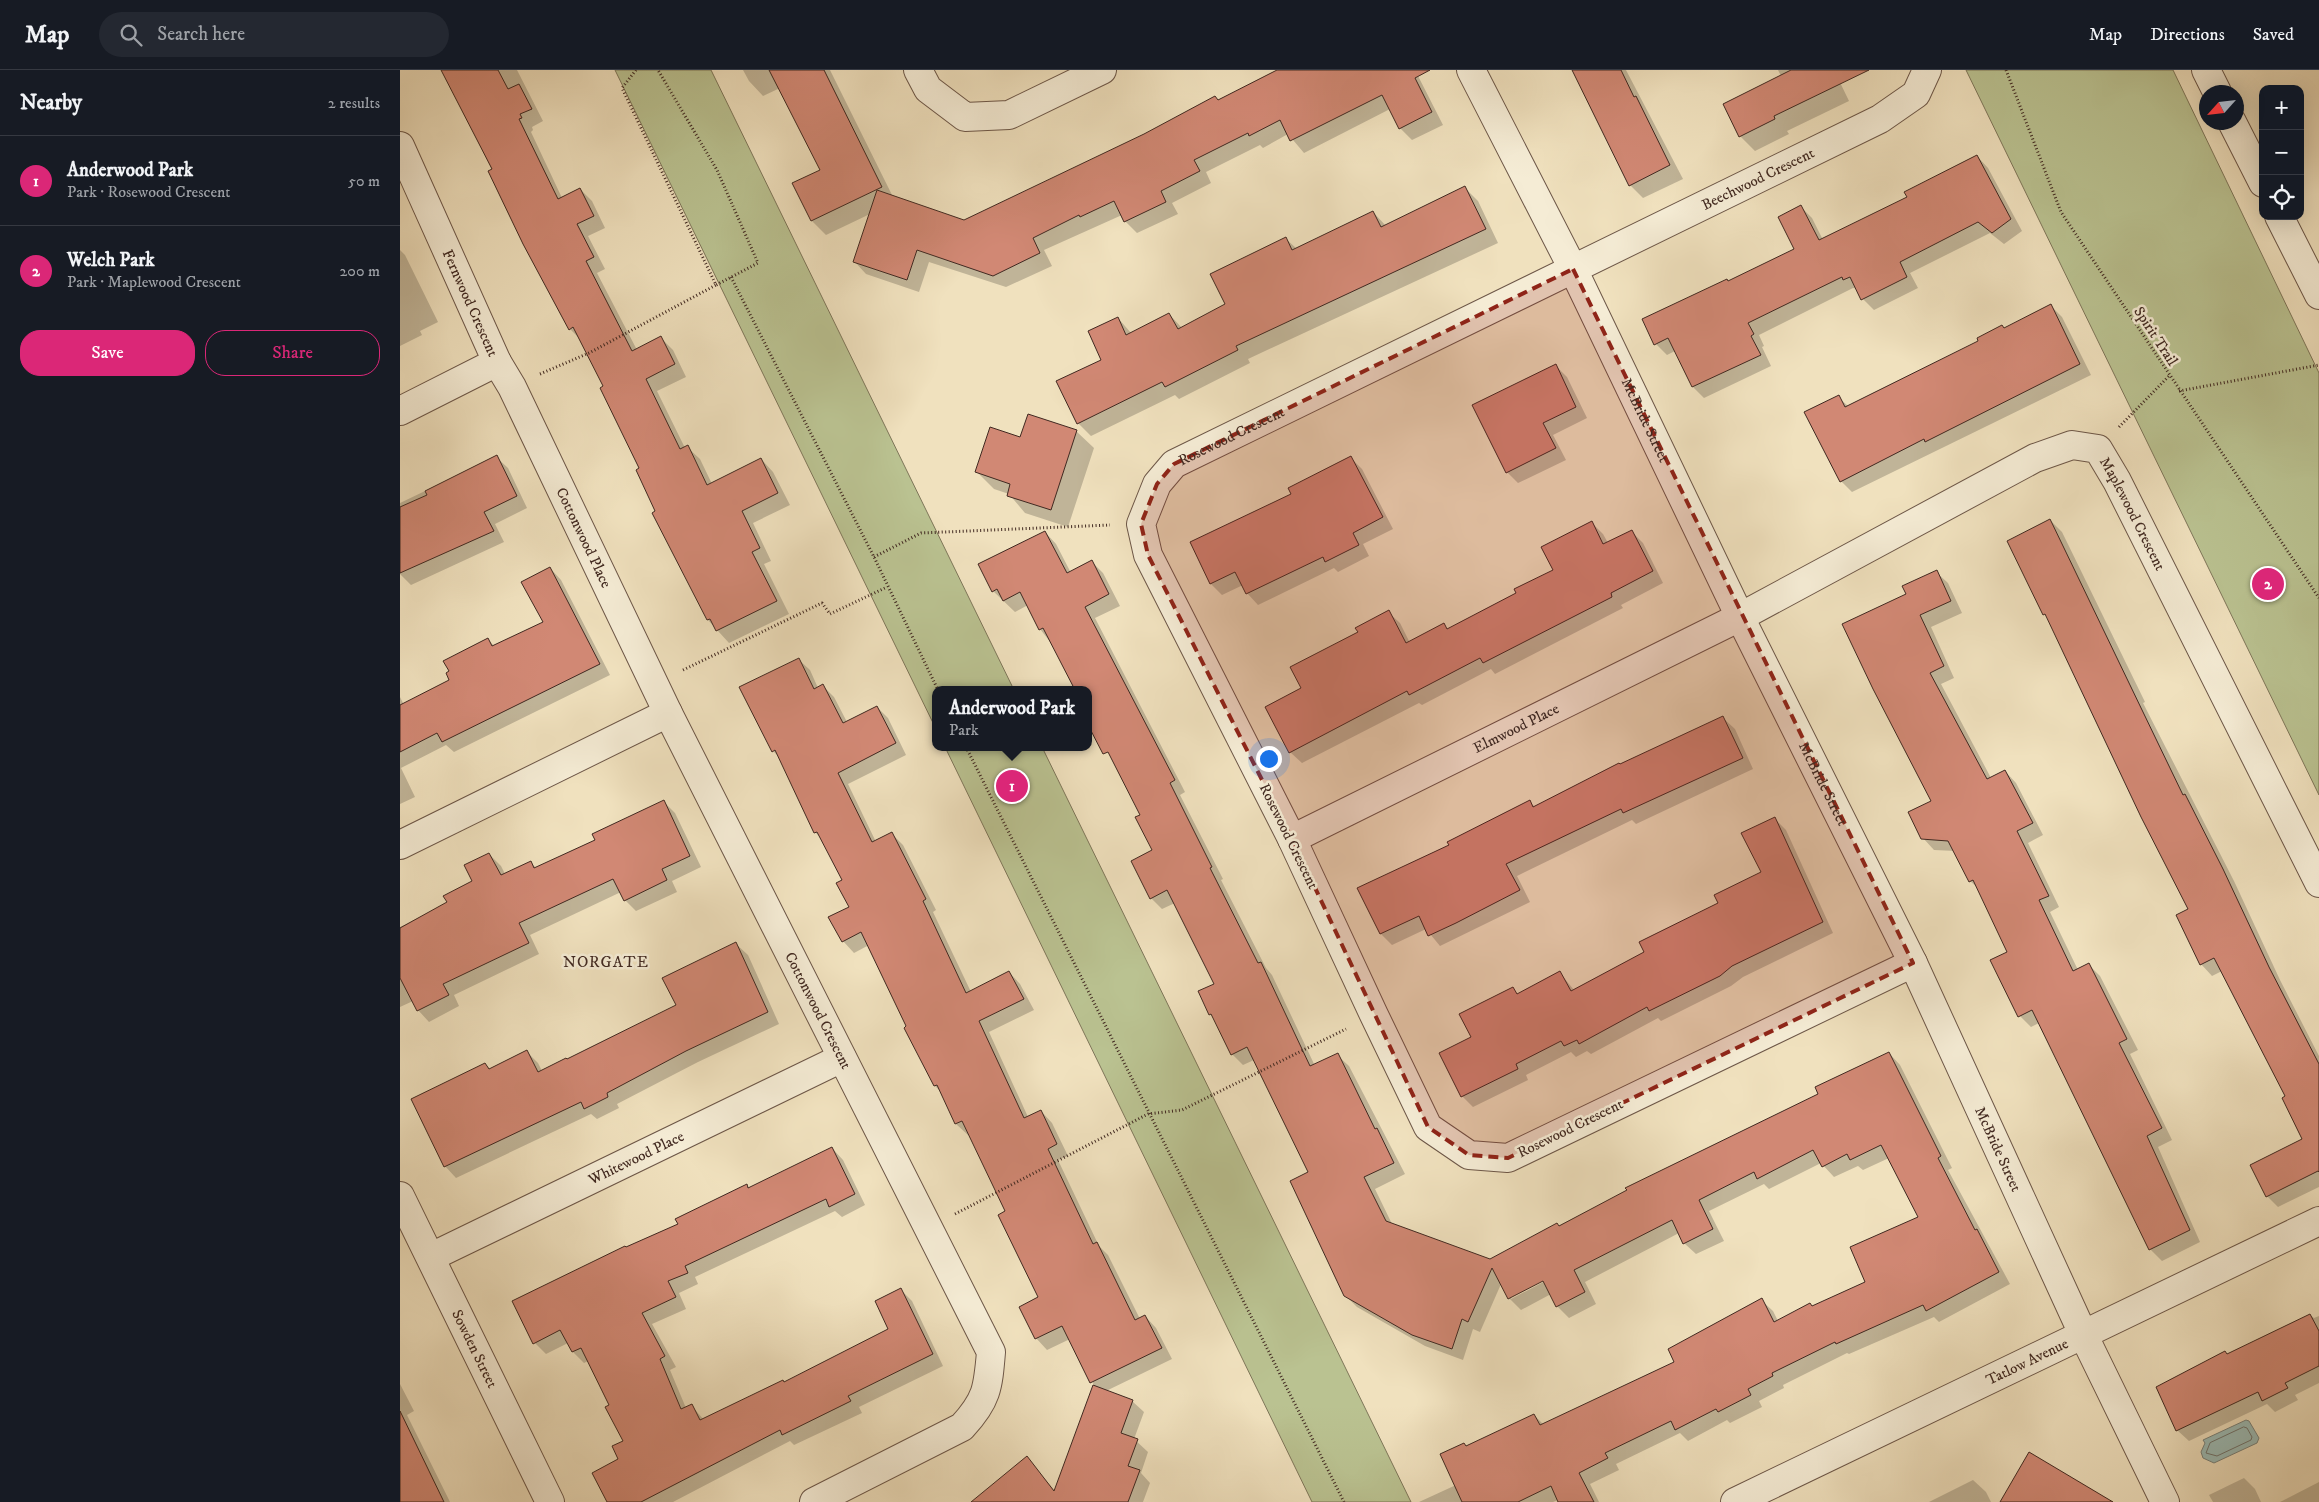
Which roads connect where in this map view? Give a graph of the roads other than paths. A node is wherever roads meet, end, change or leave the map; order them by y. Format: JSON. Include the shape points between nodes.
{"nodes":[{"id":1,"x":918,"y":70,"type":"edge"},
{"id":2,"x":1102,"y":70,"type":"edge"},
{"id":3,"x":1471,"y":70,"type":"edge"},
{"id":4,"x":1926,"y":70,"type":"edge"},
{"id":5,"x":2206,"y":70,"type":"edge"},
{"id":6,"x":2214,"y":85,"type":"edge"},
{"id":7,"x":2236,"y":130,"type":"edge"},
{"id":8,"x":400,"y":146,"type":"edge"},
{"id":9,"x":2259,"y":175,"type":"edge"},
{"id":10,"x":2281,"y":220,"type":"edge"},
{"id":11,"x":1573,"y":269,"type":"junction"},
{"id":12,"x":2319,"y":295,"type":"edge"},
{"id":13,"x":497,"y":362,"type":"junction"},
{"id":14,"x":400,"y":411,"type":"edge"},
{"id":15,"x":1740,"y":617,"type":"junction"},
{"id":16,"x":668,"y":713,"type":"junction"},
{"id":17,"x":1292,"y":839,"type":"junction"},
{"id":18,"x":400,"y":845,"type":"edge"},
{"id":19,"x":2319,"y":883,"type":"edge"},
{"id":20,"x":1913,"y":963,"type":"junction"},
{"id":21,"x":842,"y":1058,"type":"junction"},
{"id":22,"x":400,"y":1196,"type":"edge"},
{"id":23,"x":2319,"y":1221,"type":"edge"},
{"id":24,"x":431,"y":1257,"type":"junction"},
{"id":25,"x":2083,"y":1334,"type":"junction"},
{"id":26,"x":550,"y":1502,"type":"edge"},
{"id":27,"x":814,"y":1502,"type":"edge"},
{"id":28,"x":1735,"y":1502,"type":"edge"},
{"id":29,"x":2165,"y":1502,"type":"edge"}],
"edges":[{"from":1,"to":2,"type":"street","via":[[928,89],[965,117],[1009,115]]},
{"from":3,"to":11,"type":"street","name":"McBride Street"},
{"from":4,"to":11,"type":"street","name":"Beechwood Crescent","via":[[1916,94],[1880,119]]},
{"from":5,"to":6,"type":"street"},
{"from":7,"to":9,"type":"street"},
{"from":8,"to":13,"type":"street","name":"Fernwood Crescent"},
{"from":10,"to":12,"type":"street"},
{"from":11,"to":15,"type":"street","name":"McBride Street"},
{"from":11,"to":17,"type":"street","name":"Rosewood Crescent","via":[[1174,464],[1157,484],[1140,524],[1148,555]]},
{"from":13,"to":14,"type":"street","name":"Fernwood Crescent"},
{"from":13,"to":16,"type":"street","name":"Cottonwood Place","via":[[512,387]]},
{"from":15,"to":17,"type":"street","name":"Elmwood Place"},
{"from":15,"to":19,"type":"street","name":"Maplewood Crescent","via":[[2035,458],[2072,445],[2098,449]]},
{"from":15,"to":20,"type":"street","name":"McBride Street"},
{"from":16,"to":18,"type":"street"},
{"from":16,"to":21,"type":"street","name":"Cottonwood Crescent"},
{"from":17,"to":20,"type":"street","name":"Rosewood Crescent","via":[[1428,1127],[1469,1155],[1508,1158]]},
{"from":20,"to":25,"type":"street","name":"McBride Street"},
{"from":21,"to":24,"type":"street","name":"Whitewood Place"},
{"from":21,"to":27,"type":"street","name":"Cottonwood Crescent","via":[[991,1352],[989,1384],[979,1409],[962,1427]]},
{"from":22,"to":24,"type":"street","name":"Sowden Street"},
{"from":23,"to":25,"type":"street","name":"Tatlow Avenue"},
{"from":24,"to":26,"type":"street","name":"Sowden Street"},
{"from":25,"to":28,"type":"street","name":"Tatlow Avenue"},
{"from":25,"to":29,"type":"street","name":"McBride Street"}]}
